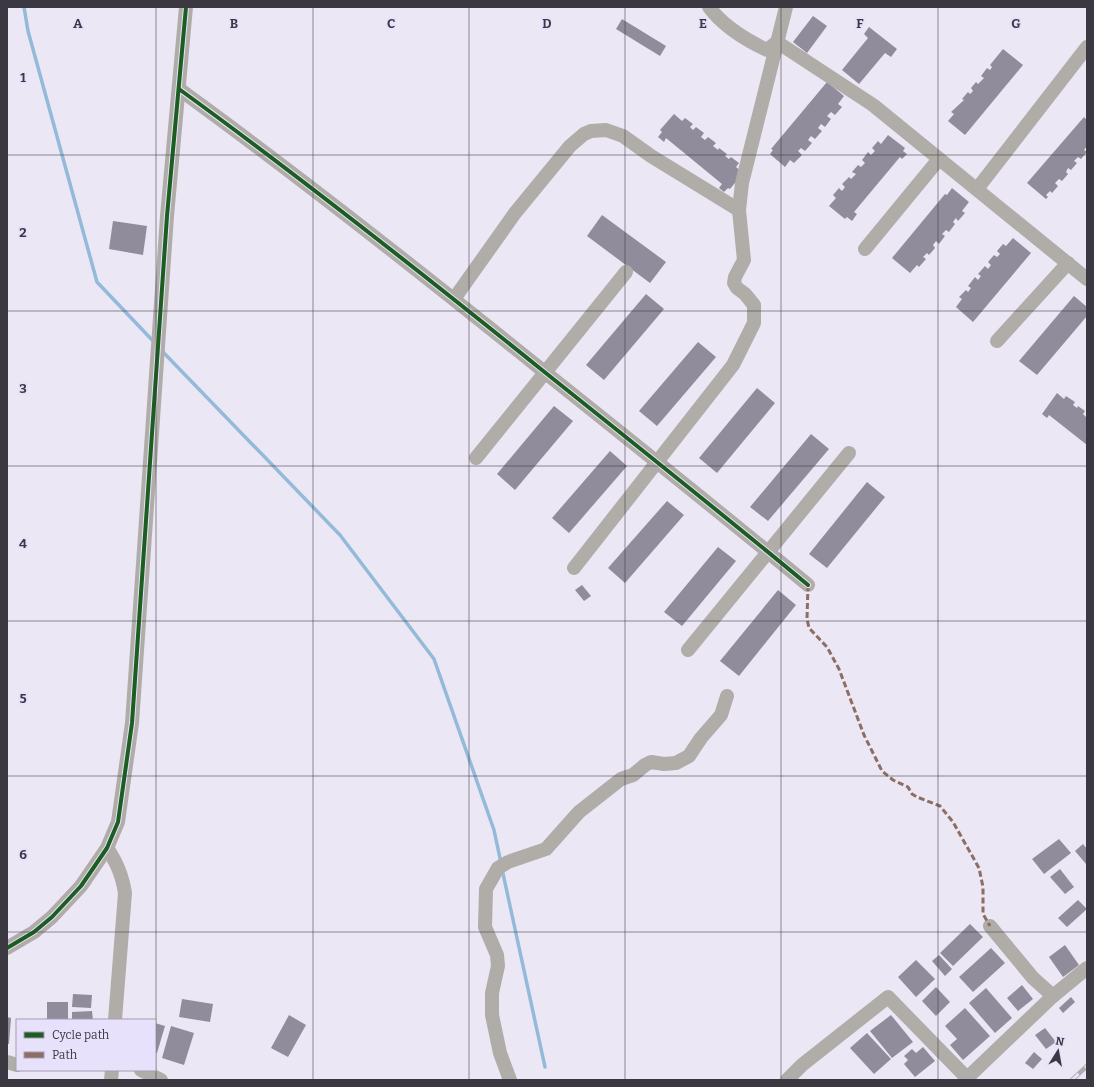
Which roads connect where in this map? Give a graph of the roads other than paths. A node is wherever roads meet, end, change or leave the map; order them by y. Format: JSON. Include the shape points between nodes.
{"nodes":[{"id":1,"x":186,"y":7,"type":"edge"},
{"id":2,"x":709,"y":7,"type":"edge"},
{"id":3,"x":786,"y":7,"type":"edge"},
{"id":4,"x":777,"y":42,"type":"junction"},
{"id":5,"x":1087,"y":47,"type":"edge"},
{"id":6,"x":179,"y":89,"type":"junction"},
{"id":7,"x":939,"y":159,"type":"junction"},
{"id":8,"x":977,"y":189,"type":"junction"},
{"id":9,"x":739,"y":210,"type":"junction"},
{"id":10,"x":865,"y":249,"type":"dead end"},
{"id":11,"x":1068,"y":263,"type":"junction"},
{"id":12,"x":626,"y":272,"type":"dead end"},
{"id":13,"x":1087,"y":279,"type":"edge"},
{"id":14,"x":454,"y":299,"type":"junction"},
{"id":15,"x":997,"y":341,"type":"dead end"},
{"id":16,"x":545,"y":372,"type":"junction"},
{"id":17,"x":849,"y":453,"type":"dead end"},
{"id":18,"x":476,"y":458,"type":"dead end"},
{"id":19,"x":658,"y":461,"type":"junction"},
{"id":20,"x":769,"y":552,"type":"junction"},
{"id":21,"x":574,"y":568,"type":"dead end"},
{"id":22,"x":808,"y":585,"type":"dead end"},
{"id":23,"x":688,"y":650,"type":"dead end"},
{"id":24,"x":727,"y":696,"type":"dead end"},
{"id":25,"x":104,"y":853,"type":"junction"},
{"id":26,"x":990,"y":926,"type":"dead end"},
{"id":27,"x":7,"y":948,"type":"edge"},
{"id":28,"x":1087,"y":968,"type":"edge"},
{"id":29,"x":1053,"y":996,"type":"junction"},
{"id":30,"x":115,"y":1019,"type":"edge"},
{"id":31,"x":143,"y":1071,"type":"edge"},
{"id":32,"x":966,"y":1079,"type":"edge"},
{"id":33,"x":161,"y":1080,"type":"edge"},
{"id":34,"x":510,"y":1080,"type":"edge"},
{"id":35,"x":787,"y":1080,"type":"edge"}],
"edges":[{"from":1,"to":6,"type":"street"},
{"from":2,"to":4,"type":"street","via":[[717,18],[753,43],[767,50]]},
{"from":3,"to":4,"type":"street"},
{"from":4,"to":7,"type":"street","via":[[873,105]]},
{"from":4,"to":9,"type":"street","via":[[742,183]]},
{"from":5,"to":8,"type":"street"},
{"from":6,"to":14,"type":"street","via":[[275,159]]},
{"from":6,"to":25,"type":"street","via":[[167,216],[132,723],[118,822]]},
{"from":7,"to":8,"type":"street"},
{"from":7,"to":10,"type":"street"},
{"from":8,"to":11,"type":"street"},
{"from":9,"to":14,"type":"street","via":[[623,136],[606,130],[591,131],[570,146],[515,213]]},
{"from":9,"to":19,"type":"street","via":[[744,260],[734,277],[734,283],[754,305],[754,323],[732,365]]},
{"from":11,"to":13,"type":"street"},
{"from":11,"to":15,"type":"street"},
{"from":12,"to":16,"type":"street"},
{"from":14,"to":16,"type":"street"},
{"from":16,"to":18,"type":"street"},
{"from":16,"to":19,"type":"street"},
{"from":17,"to":20,"type":"street"},
{"from":19,"to":20,"type":"street"},
{"from":19,"to":21,"type":"street"},
{"from":20,"to":22,"type":"street"},
{"from":20,"to":23,"type":"street"},
{"from":24,"to":34,"type":"street","via":[[722,715],[701,738],[690,756],[676,763],[651,762],[634,775],[615,783],[579,812],[546,850],[508,862],[498,868],[486,889],[486,927],[497,955],[498,966],[492,993],[492,1014],[500,1053]]},
{"from":25,"to":27,"type":"street","via":[[81,886],[52,917],[34,932]]},
{"from":25,"to":30,"type":"street","via":[[116,861],[122,876],[125,906]]},
{"from":26,"to":29,"type":"street","via":[[1033,978]]},
{"from":28,"to":29,"type":"street"},
{"from":29,"to":32,"type":"street"},
{"from":31,"to":33,"type":"street"},
{"from":32,"to":35,"type":"street","via":[[888,997],[802,1065]]}]}
